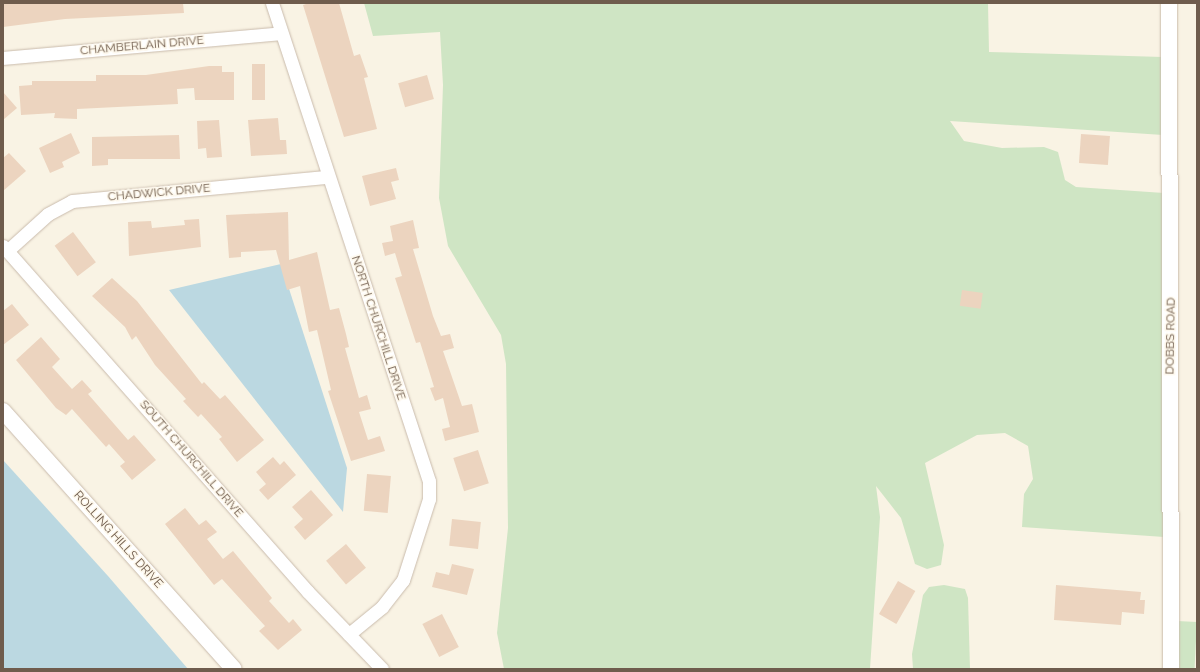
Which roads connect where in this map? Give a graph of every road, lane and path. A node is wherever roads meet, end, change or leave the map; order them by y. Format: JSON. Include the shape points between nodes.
{"nodes":[{"id":1,"x":272,"y":3,"type":"edge"},
{"id":2,"x":1169,"y":3,"type":"edge"},
{"id":3,"x":281,"y":33,"type":"junction"},
{"id":4,"x":3,"y":58,"type":"edge"},
{"id":5,"x":328,"y":177,"type":"junction"},
{"id":6,"x":5,"y":249,"type":"edge"},
{"id":7,"x":3,"y":411,"type":"edge"},
{"id":8,"x":349,"y":634,"type":"junction"},
{"id":9,"x":234,"y":669,"type":"edge"},
{"id":10,"x":382,"y":669,"type":"edge"},
{"id":11,"x":1171,"y":669,"type":"edge"}],
"edges":[{"from":1,"to":3,"type":"street","name":"NORTH CHURCHILL DRIVE"},
{"from":2,"to":11,"type":"street","name":"DOBBS ROAD"},
{"from":3,"to":4,"type":"street","name":"CHAMBERLAIN DRIVE"},
{"from":3,"to":5,"type":"street","name":"NORTH CHURCHILL DRIVE"},
{"from":5,"to":6,"type":"street","name":"CHADWICK DRIVE","via":[[72,201],[48,214]]},
{"from":5,"to":8,"type":"street","name":"NORTH CHURCHILL DRIVE","via":[[429,481],[429,499],[403,580],[382,608]]},
{"from":6,"to":8,"type":"street","name":"SOUTH CHURCHILL DRIVE"},
{"from":7,"to":9,"type":"street","name":"ROLLING HILLS DRIVE"},
{"from":8,"to":10,"type":"street","name":"SOUTH CHURCHILL DRIVE"}]}
